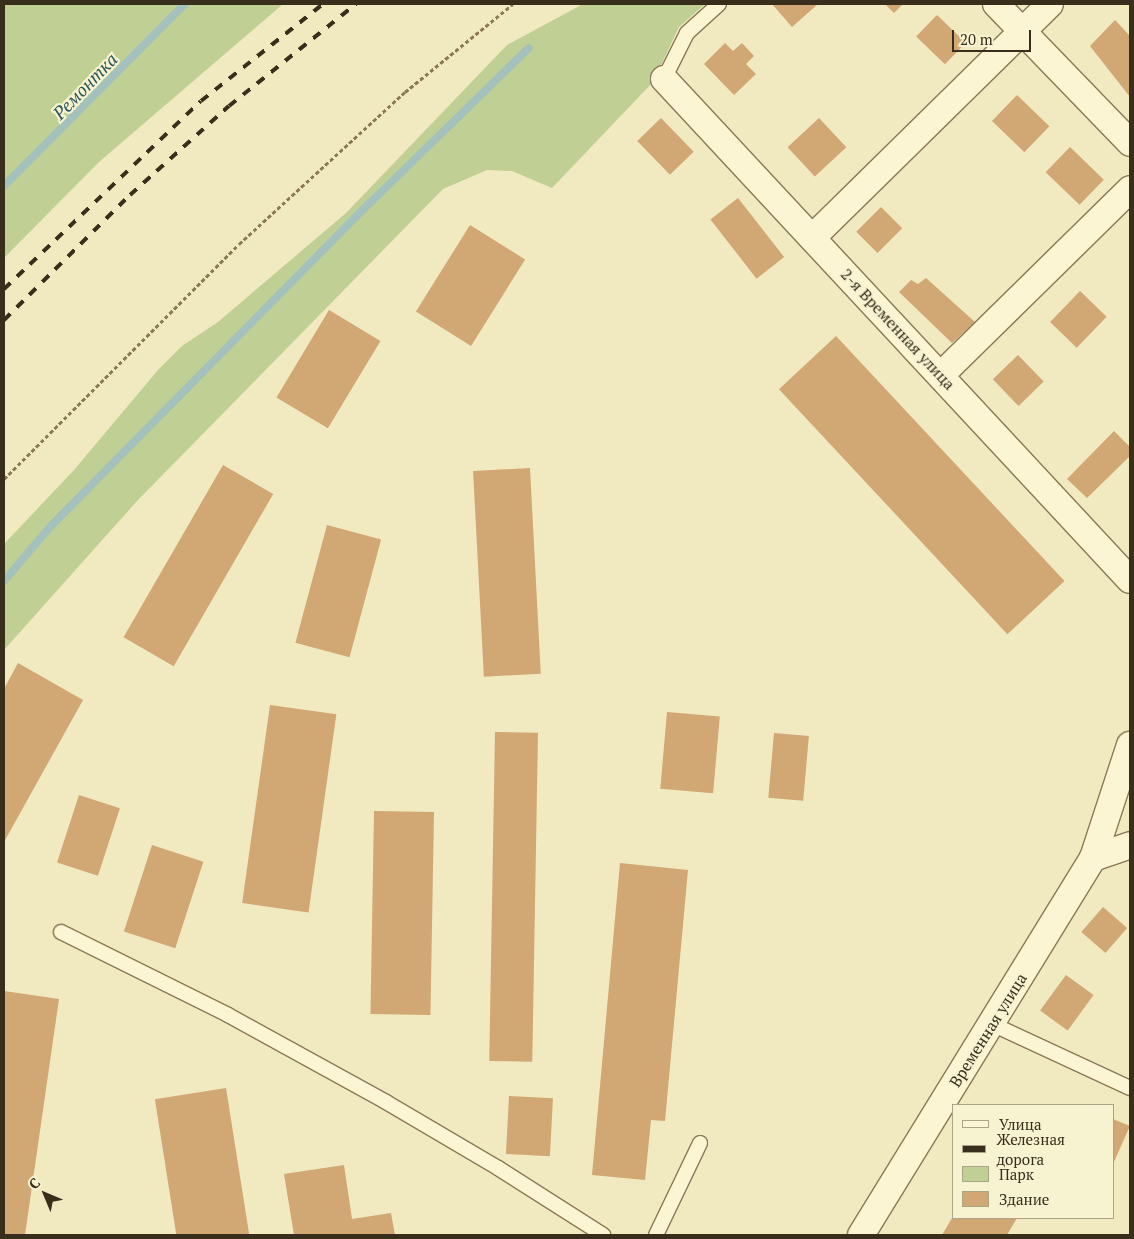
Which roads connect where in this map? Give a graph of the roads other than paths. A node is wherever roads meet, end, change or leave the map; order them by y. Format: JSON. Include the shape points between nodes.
{"nodes":[{"id":1,"x":719,"y":4,"type":"edge"},
{"id":2,"x":996,"y":4,"type":"edge"},
{"id":3,"x":1050,"y":4,"type":"edge"},
{"id":4,"x":1023,"y":32,"type":"junction"},
{"id":5,"x":664,"y":79,"type":"joint"},
{"id":6,"x":1130,"y":143,"type":"edge"},
{"id":7,"x":1130,"y":189,"type":"edge"},
{"id":8,"x":813,"y":237,"type":"junction"},
{"id":9,"x":941,"y":375,"type":"junction"},
{"id":10,"x":1130,"y":580,"type":"edge"},
{"id":11,"x":1130,"y":745,"type":"edge"},
{"id":12,"x":1130,"y":845,"type":"edge"},
{"id":13,"x":1093,"y":858,"type":"junction"},
{"id":14,"x":61,"y":932,"type":"dead end"},
{"id":15,"x":992,"y":1024,"type":"junction"},
{"id":16,"x":1130,"y":1088,"type":"edge"},
{"id":17,"x":700,"y":1143,"type":"dead end"},
{"id":18,"x":603,"y":1235,"type":"edge"},
{"id":19,"x":656,"y":1235,"type":"edge"},
{"id":20,"x":861,"y":1235,"type":"edge"}],
"edges":[{"from":1,"to":5,"type":"lane","via":[[687,33]]},
{"from":2,"to":4,"type":"street"},
{"from":3,"to":4,"type":"street"},
{"from":4,"to":6,"type":"street"},
{"from":4,"to":8,"type":"street"},
{"from":5,"to":8,"type":"street","name":"2-я Временная улица"},
{"from":7,"to":9,"type":"street"},
{"from":8,"to":9,"type":"street","name":"2-я Временная улица"},
{"from":9,"to":10,"type":"street","name":"2-я Временная улица"},
{"from":11,"to":13,"type":"street"},
{"from":12,"to":13,"type":"street"},
{"from":13,"to":15,"type":"street","name":"Временная улица"},
{"from":14,"to":18,"type":"lane","via":[[228,1015],[386,1102]]},
{"from":15,"to":16,"type":"lane"},
{"from":15,"to":20,"type":"street","name":"Временная улица"},
{"from":17,"to":19,"type":"lane"}]}
